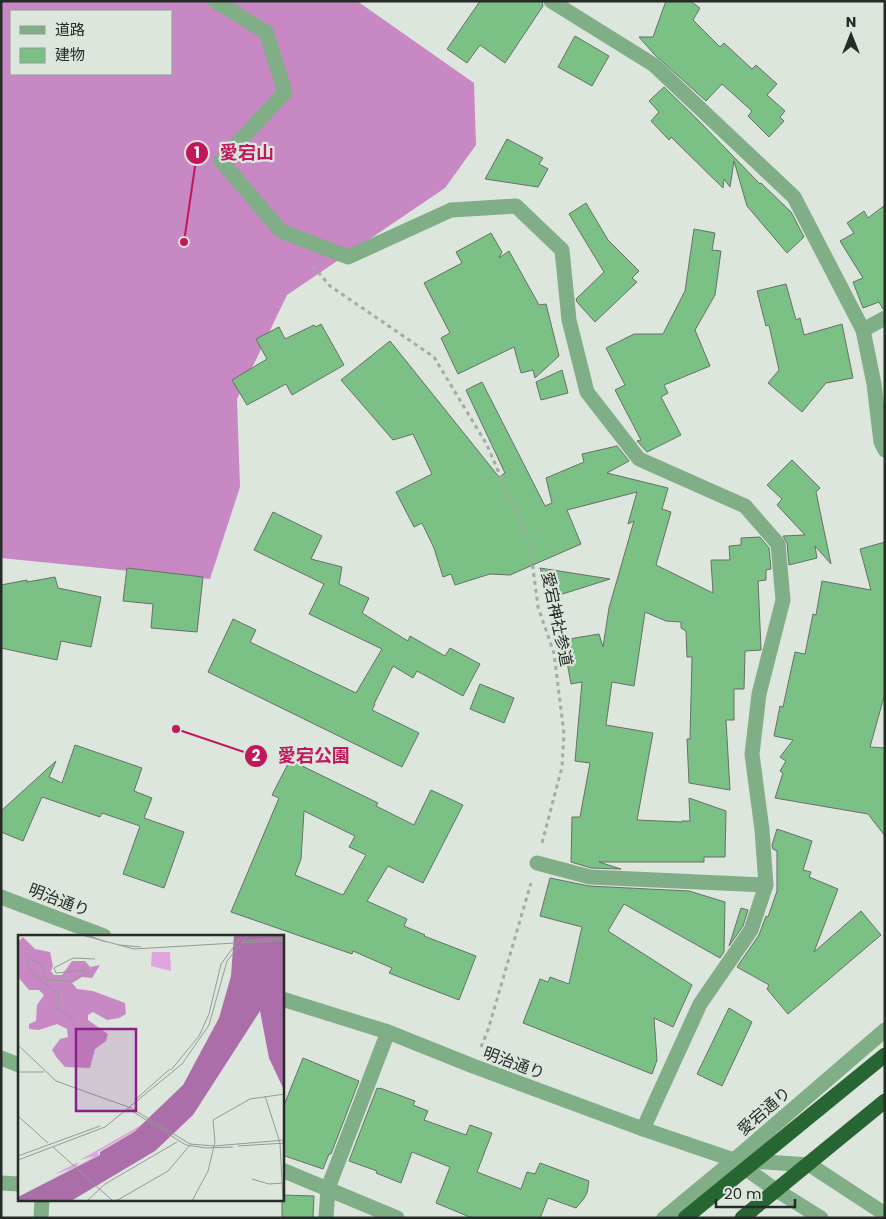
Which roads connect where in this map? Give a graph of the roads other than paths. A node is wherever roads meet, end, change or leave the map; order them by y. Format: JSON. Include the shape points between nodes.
{"nodes":[{"id":1,"x":215,"y":1,"type":"edge"},
{"id":2,"x":551,"y":1,"type":"edge"},
{"id":3,"x":885,"y":318,"type":"edge"},
{"id":4,"x":864,"y":330,"type":"junction"},
{"id":5,"x":885,"y":450,"type":"edge"},
{"id":6,"x":536,"y":863,"type":"road end"},
{"id":7,"x":766,"y":885,"type":"junction"},
{"id":8,"x":1,"y":897,"type":"edge"},
{"id":9,"x":101,"y":935,"type":"edge"},
{"id":10,"x":284,"y":1000,"type":"edge"},
{"id":11,"x":885,"y":1030,"type":"edge"},
{"id":12,"x":388,"y":1032,"type":"junction"},
{"id":13,"x":885,"y":1056,"type":"edge"},
{"id":14,"x":1,"y":1058,"type":"edge"},
{"id":15,"x":18,"y":1065,"type":"edge"},
{"id":16,"x":885,"y":1101,"type":"edge"},
{"id":17,"x":885,"y":1107,"type":"edge"},
{"id":18,"x":643,"y":1129,"type":"junction"},
{"id":19,"x":734,"y":1160,"type":"junction"},
{"id":20,"x":810,"y":1165,"type":"junction"},
{"id":21,"x":284,"y":1171,"type":"edge"},
{"id":22,"x":1,"y":1183,"type":"edge"},
{"id":23,"x":18,"y":1184,"type":"edge"},
{"id":24,"x":328,"y":1188,"type":"junction"},
{"id":25,"x":773,"y":1188,"type":"junction"},
{"id":26,"x":42,"y":1202,"type":"edge"},
{"id":27,"x":885,"y":1214,"type":"edge"},
{"id":28,"x":41,"y":1218,"type":"edge"},
{"id":29,"x":326,"y":1218,"type":"edge"},
{"id":30,"x":396,"y":1218,"type":"edge"},
{"id":31,"x":664,"y":1218,"type":"edge"},
{"id":32,"x":685,"y":1218,"type":"edge"},
{"id":33,"x":738,"y":1218,"type":"edge"},
{"id":34,"x":742,"y":1218,"type":"edge"},
{"id":35,"x":821,"y":1218,"type":"edge"}],
"edges":[{"from":1,"to":7,"type":"street","via":[[266,32],[285,92],[220,161],[282,231],[348,258],[452,210],[516,206],[562,250],[569,320],[587,392],[633,452],[639,459],[745,506],[778,544],[783,600],[759,694],[752,754]]},
{"from":2,"to":4,"type":"street","via":[[654,65],[794,197]]},
{"from":3,"to":4,"type":"street"},
{"from":4,"to":5,"type":"street","via":[[881,442]]},
{"from":6,"to":7,"type":"street","via":[[590,877]]},
{"from":7,"to":18,"type":"street","via":[[751,930],[700,1004]]},
{"from":8,"to":9,"type":"street","name":"明治通り"},
{"from":10,"to":12,"type":"street","name":"明治通り"},
{"from":11,"to":19,"type":"street","name":"愛宕通り"},
{"from":12,"to":18,"type":"street","name":"明治通り"},
{"from":12,"to":24,"type":"street"},
{"from":13,"to":32,"type":"highway"},
{"from":14,"to":15,"type":"street"},
{"from":16,"to":34,"type":"highway"},
{"from":17,"to":20,"type":"street"},
{"from":18,"to":19,"type":"street","name":"明治通り"},
{"from":19,"to":20,"type":"street","name":"明治通り"},
{"from":19,"to":25,"type":"street","name":"明治通り"},
{"from":19,"to":31,"type":"street","name":"愛宕通り"},
{"from":20,"to":25,"type":"street"},
{"from":20,"to":27,"type":"street","name":"明治通り"},
{"from":21,"to":24,"type":"street"},
{"from":22,"to":23,"type":"street"},
{"from":24,"to":29,"type":"street"},
{"from":24,"to":30,"type":"street"},
{"from":25,"to":33,"type":"street"},
{"from":25,"to":35,"type":"street","name":"明治通り"},
{"from":26,"to":28,"type":"street"}]}
